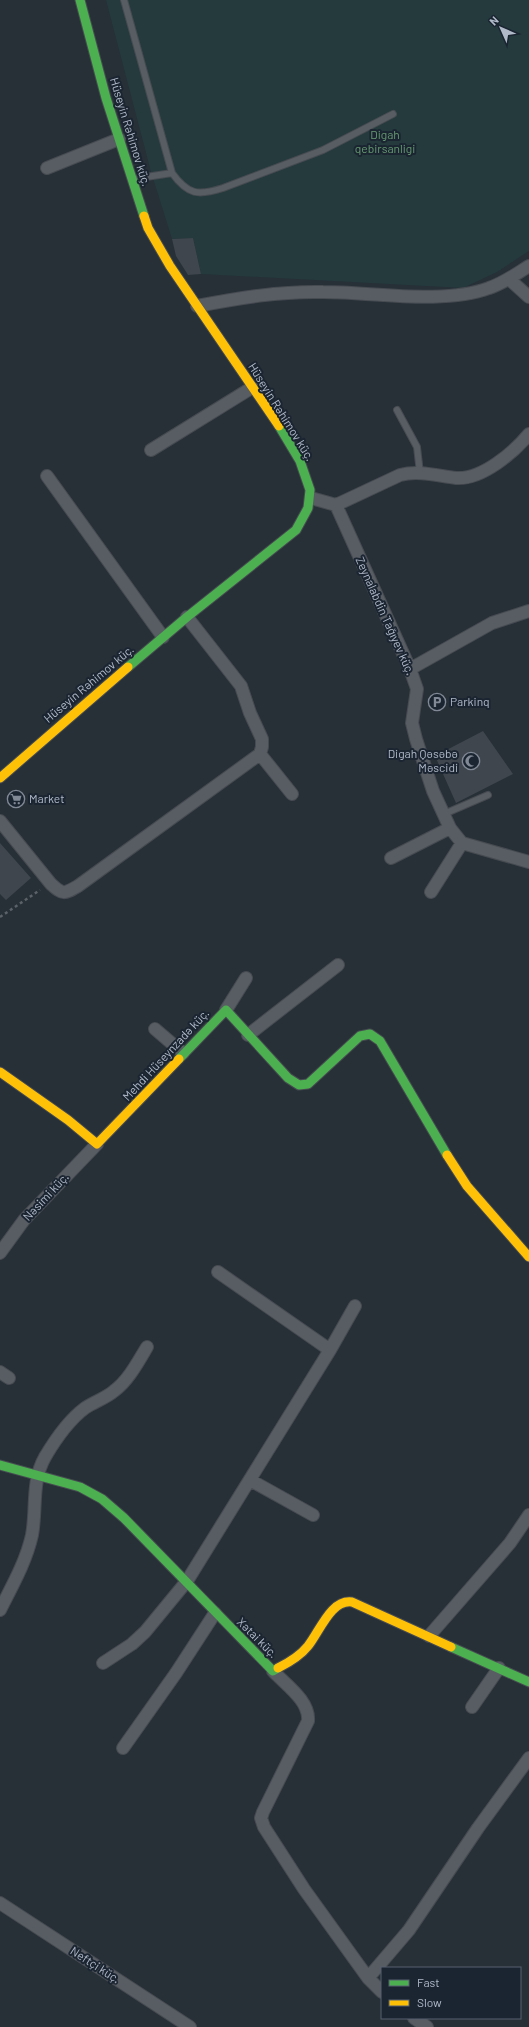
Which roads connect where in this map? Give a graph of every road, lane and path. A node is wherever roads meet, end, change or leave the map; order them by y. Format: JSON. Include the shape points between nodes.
{"nodes":[{"id":1,"x":80,"y":0,"type":"edge"},
{"id":2,"x":124,"y":0,"type":"edge"},
{"id":3,"x":393,"y":114,"type":"dead end"},
{"id":4,"x":119,"y":139,"type":"junction"},
{"id":5,"x":47,"y":168,"type":"dead end"},
{"id":6,"x":172,"y":173,"type":"junction"},
{"id":7,"x":131,"y":180,"type":"junction"},
{"id":8,"x":529,"y":266,"type":"edge"},
{"id":9,"x":509,"y":279,"type":"junction"},
{"id":10,"x":529,"y":297,"type":"edge"},
{"id":11,"x":197,"y":306,"type":"junction"},
{"id":12,"x":252,"y":387,"type":"junction"},
{"id":13,"x":397,"y":410,"type":"dead end"},
{"id":14,"x":529,"y":434,"type":"edge"},
{"id":15,"x":151,"y":450,"type":"dead end"},
{"id":16,"x":420,"y":473,"type":"junction"},
{"id":17,"x":47,"y":476,"type":"dead end"},
{"id":18,"x":311,"y":498,"type":"junction"},
{"id":19,"x":336,"y":505,"type":"junction"},
{"id":20,"x":529,"y":611,"type":"edge"},
{"id":21,"x":187,"y":617,"type":"junction"},
{"id":22,"x":163,"y":637,"type":"junction"},
{"id":23,"x":410,"y":669,"type":"junction"},
{"id":24,"x":260,"y":754,"type":"junction"},
{"id":25,"x":1,"y":774,"type":"edge"},
{"id":26,"x":292,"y":794,"type":"dead end"},
{"id":27,"x":488,"y":795,"type":"dead end"},
{"id":28,"x":444,"y":814,"type":"junction"},
{"id":29,"x":0,"y":821,"type":"edge"},
{"id":30,"x":450,"y":828,"type":"junction"},
{"id":31,"x":462,"y":843,"type":"junction"},
{"id":32,"x":391,"y":858,"type":"dead end"},
{"id":33,"x":529,"y":862,"type":"edge"},
{"id":34,"x":51,"y":884,"type":"junction"},
{"id":35,"x":431,"y":892,"type":"dead end"},
{"id":36,"x":0,"y":917,"type":"edge"},
{"id":37,"x":338,"y":965,"type":"dead end"},
{"id":38,"x":246,"y":978,"type":"dead end"},
{"id":39,"x":226,"y":1010,"type":"junction"},
{"id":40,"x":155,"y":1029,"type":"dead end"},
{"id":41,"x":248,"y":1035,"type":"junction"},
{"id":42,"x":183,"y":1053,"type":"junction"},
{"id":43,"x":0,"y":1072,"type":"edge"},
{"id":44,"x":97,"y":1144,"type":"junction"},
{"id":45,"x":0,"y":1253,"type":"edge"},
{"id":46,"x":529,"y":1257,"type":"edge"},
{"id":47,"x":218,"y":1272,"type":"dead end"},
{"id":48,"x":355,"y":1306,"type":"dead end"},
{"id":49,"x":147,"y":1347,"type":"dead end"},
{"id":50,"x":330,"y":1350,"type":"junction"},
{"id":51,"x":0,"y":1465,"type":"edge"},
{"id":52,"x":38,"y":1475,"type":"junction"},
{"id":53,"x":250,"y":1480,"type":"junction"},
{"id":54,"x":313,"y":1515,"type":"dead end"},
{"id":55,"x":527,"y":1523,"type":"edge"},
{"id":56,"x":187,"y":1581,"type":"junction"},
{"id":57,"x":0,"y":1610,"type":"edge"},
{"id":58,"x":215,"y":1613,"type":"junction"},
{"id":59,"x":429,"y":1636,"type":"junction"},
{"id":60,"x":103,"y":1663,"type":"dead end"},
{"id":61,"x":500,"y":1668,"type":"junction"},
{"id":62,"x":273,"y":1671,"type":"junction"},
{"id":63,"x":529,"y":1682,"type":"edge"},
{"id":64,"x":472,"y":1707,"type":"dead end"},
{"id":65,"x":123,"y":1748,"type":"dead end"},
{"id":66,"x":529,"y":1758,"type":"edge"},
{"id":67,"x":0,"y":1903,"type":"edge"},
{"id":68,"x":368,"y":1978,"type":"junction"},
{"id":69,"x":381,"y":1991,"type":"edge"},
{"id":70,"x":415,"y":2019,"type":"edge"},
{"id":71,"x":190,"y":2027,"type":"edge"},
{"id":72,"x":427,"y":2027,"type":"edge"}],
"edges":[{"from":1,"to":4,"type":"street","name":"Hüseyin Rəhimov küç."},
{"from":2,"to":6,"type":"lane"},
{"from":3,"to":6,"type":"lane","via":[[323,150],[207,193],[187,189]]},
{"from":4,"to":5,"type":"street"},
{"from":4,"to":7,"type":"street","name":"Hüseyin Rəhimov küç."},
{"from":6,"to":7,"type":"lane"},
{"from":7,"to":11,"type":"street","name":"Hüseyin Rəhimov küç.","via":[[158,248]]},
{"from":8,"to":9,"type":"street"},
{"from":9,"to":10,"type":"street"},
{"from":9,"to":11,"type":"street","via":[[467,294],[441,296],[284,292]]},
{"from":11,"to":12,"type":"street","name":"Hüseyin Rəhimov küç."},
{"from":12,"to":15,"type":"street"},
{"from":12,"to":18,"type":"street","name":"Hüseyin Rəhimov küç.","via":[[294,449],[305,471]]},
{"from":13,"to":16,"type":"lane","via":[[417,447]]},
{"from":14,"to":16,"type":"street","via":[[507,457],[472,475],[459,478]]},
{"from":16,"to":19,"type":"street","via":[[400,475]]},
{"from":17,"to":22,"type":"street"},
{"from":18,"to":19,"type":"street"},
{"from":18,"to":21,"type":"street","name":"Hüseyin Rəhimov küç.","via":[[308,514],[296,530]]},
{"from":19,"to":23,"type":"street","name":"Zeynalabdin Tağıyev küç."},
{"from":20,"to":23,"type":"street","via":[[492,623]]},
{"from":21,"to":22,"type":"street","name":"Hüseyin Rəhimov küç."},
{"from":21,"to":24,"type":"street","via":[[241,686],[262,739]]},
{"from":22,"to":25,"type":"street","name":"Hüseyin Rəhimov küç."},
{"from":23,"to":28,"type":"street","name":"Zeynalabdin Tağıyev küç.","via":[[416,690],[412,711],[413,728],[433,791]]},
{"from":24,"to":26,"type":"street"},
{"from":24,"to":34,"type":"street","via":[[78,886],[66,893],[59,892]]},
{"from":27,"to":28,"type":"lane"},
{"from":28,"to":30,"type":"street","name":"Zeynalabdin Tağıyev küç."},
{"from":29,"to":34,"type":"street"},
{"from":30,"to":31,"type":"street","name":"Zeynalabdin Tağıyev küç."},
{"from":30,"to":32,"type":"street"},
{"from":31,"to":33,"type":"street"},
{"from":31,"to":35,"type":"street"},
{"from":34,"to":36,"type":"path"},
{"from":37,"to":41,"type":"street"},
{"from":38,"to":39,"type":"street"},
{"from":39,"to":41,"type":"street","name":"Mehdi Hüseynzadə küç."},
{"from":39,"to":42,"type":"street","name":"Mehdi Hüseynzadə küç."},
{"from":40,"to":42,"type":"street"},
{"from":41,"to":46,"type":"street","name":"Mehdi Hüseynzadə küç.","via":[[288,1078],[299,1085],[308,1084],[360,1036],[370,1034],[380,1041],[467,1186]]},
{"from":42,"to":44,"type":"street","name":"Mehdi Hüseynzadə küç."},
{"from":43,"to":44,"type":"street"},
{"from":44,"to":45,"type":"street","name":"Nəsimi küç.","via":[[24,1220]]},
{"from":47,"to":50,"type":"street"},
{"from":48,"to":50,"type":"street"},
{"from":49,"to":52,"type":"street","via":[[115,1391],[85,1408],[70,1422],[45,1457]]},
{"from":50,"to":53,"type":"street"},
{"from":51,"to":52,"type":"street","name":"Xətai küç."},
{"from":52,"to":56,"type":"street","name":"Xətai küç.","via":[[80,1487],[102,1499]]},
{"from":52,"to":57,"type":"street","via":[[28,1549],[22,1567]]},
{"from":53,"to":54,"type":"street"},
{"from":53,"to":56,"type":"street"},
{"from":55,"to":59,"type":"street"},
{"from":56,"to":58,"type":"street","name":"Xətai küç."},
{"from":56,"to":60,"type":"street","via":[[145,1632]]},
{"from":58,"to":62,"type":"street","name":"Xətai küç."},
{"from":58,"to":65,"type":"street"},
{"from":59,"to":61,"type":"street","name":"Xətai küç."},
{"from":59,"to":62,"type":"street","name":"Xətai küç.","via":[[352,1602],[344,1601],[336,1606],[308,1646],[295,1659]]},
{"from":61,"to":63,"type":"street","name":"Xətai küç."},
{"from":61,"to":64,"type":"street"},
{"from":62,"to":68,"type":"street","via":[[306,1705],[309,1712],[308,1721],[261,1818],[264,1827],[304,1889]]},
{"from":66,"to":68,"type":"street","via":[[409,1930]]},
{"from":67,"to":71,"type":"street","name":"Neftçi küç."},
{"from":68,"to":69,"type":"street"},
{"from":70,"to":72,"type":"street"}]}
